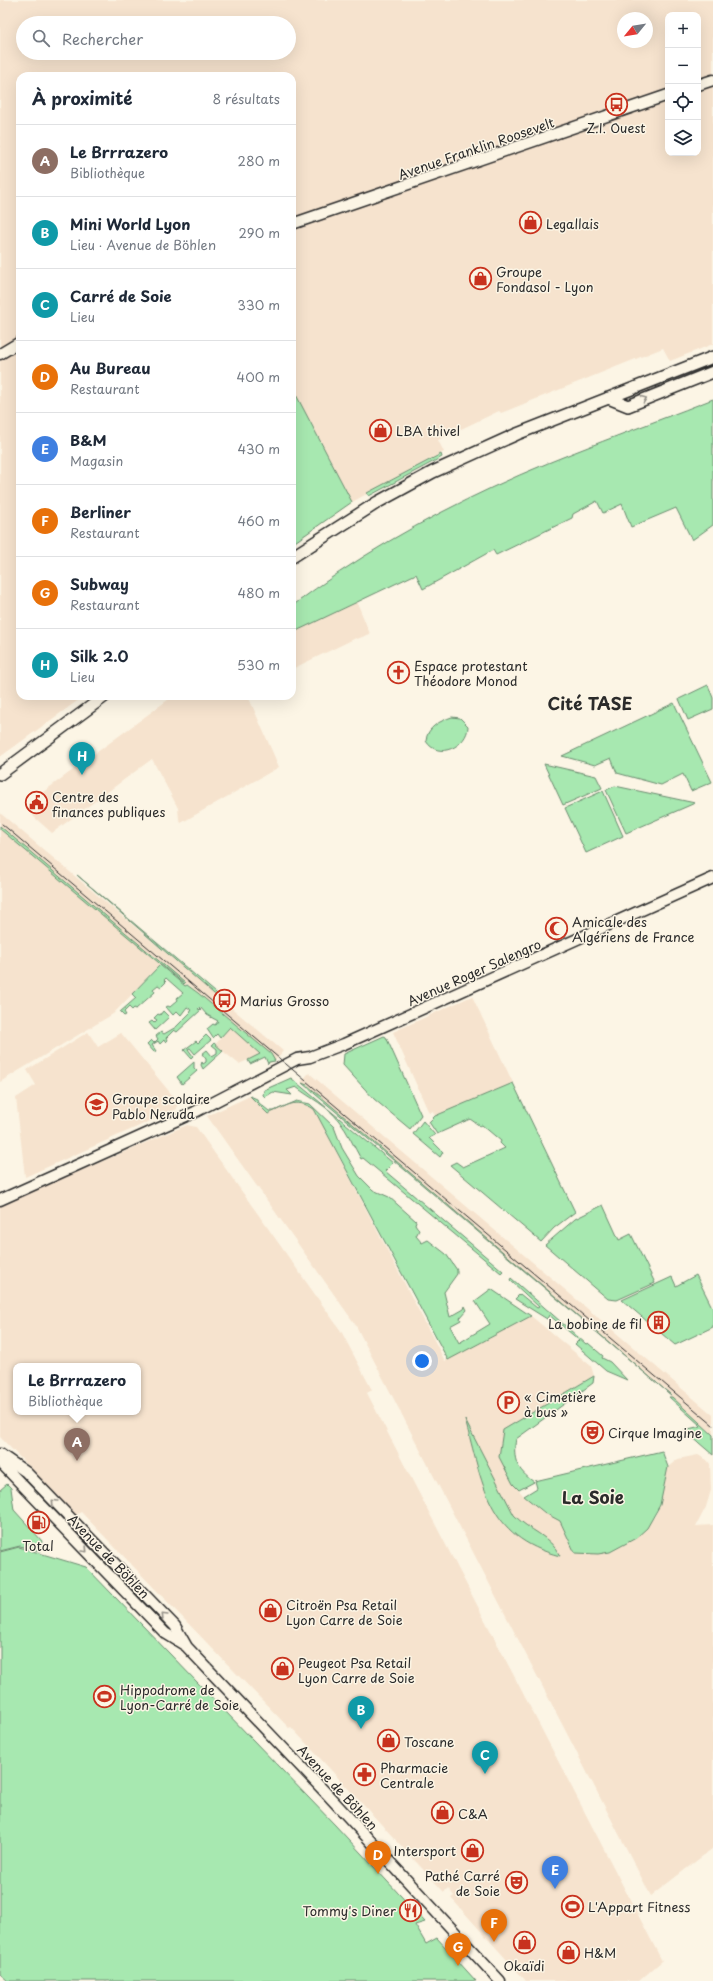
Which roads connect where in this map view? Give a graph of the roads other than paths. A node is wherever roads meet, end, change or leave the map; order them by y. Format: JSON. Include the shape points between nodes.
{"nodes":[{"id":1,"x":713,"y":80,"type":"edge"},
{"id":2,"x":701,"y":84,"type":"edge"},
{"id":3,"x":665,"y":96,"type":"edge"},
{"id":4,"x":296,"y":223,"type":"edge"},
{"id":5,"x":16,"y":344,"type":"edge"},
{"id":6,"x":0,"y":354,"type":"edge"},
{"id":7,"x":713,"y":357,"type":"edge"},
{"id":8,"x":713,"y":372,"type":"edge"},
{"id":9,"x":608,"y":398,"type":"junction"},
{"id":10,"x":296,"y":554,"type":"edge"},
{"id":11,"x":100,"y":700,"type":"edge"},
{"id":12,"x":0,"y":774,"type":"edge"},
{"id":13,"x":713,"y":878,"type":"edge"},
{"id":14,"x":0,"y":1200,"type":"edge"},
{"id":15,"x":0,"y":1454,"type":"edge"},
{"id":16,"x":0,"y":1462,"type":"edge"},
{"id":17,"x":17,"y":1479,"type":"junction"},
{"id":18,"x":41,"y":1488,"type":"junction"},
{"id":19,"x":187,"y":1647,"type":"junction"},
{"id":20,"x":500,"y":1981,"type":"edge"}],
"edges":[{"from":1,"to":2,"type":"street"},
{"from":3,"to":4,"type":"street","name":"Avenue Franklin Roosevelt"},
{"from":5,"to":6,"type":"street"},
{"from":7,"to":9,"type":"main road"},
{"from":9,"to":8,"type":"main road","one_way":true,"via":[[628,406]]},
{"from":9,"to":10,"type":"main road","via":[[517,434],[434,472],[378,502]]},
{"from":11,"to":12,"type":"main road"},
{"from":13,"to":14,"type":"street","name":"Avenue Roger Salengro","via":[[385,1026],[310,1057],[277,1075],[252,1084]]},
{"from":15,"to":18,"type":"street","name":"Avenue de Böhlen","via":[[26,1472]]},
{"from":16,"to":17,"type":"street","name":"Avenue de Böhlen"},
{"from":17,"to":18,"type":"street","name":"Avenue de Böhlen","via":[[21,1475]]},
{"from":17,"to":19,"type":"street","name":"Avenue de Böhlen","one_way":true,"via":[[165,1633]]},
{"from":19,"to":18,"type":"street","name":"Avenue de Böhlen","one_way":true,"via":[[175,1626]]},
{"from":19,"to":20,"type":"street","name":"Avenue de Böhlen"}]}
